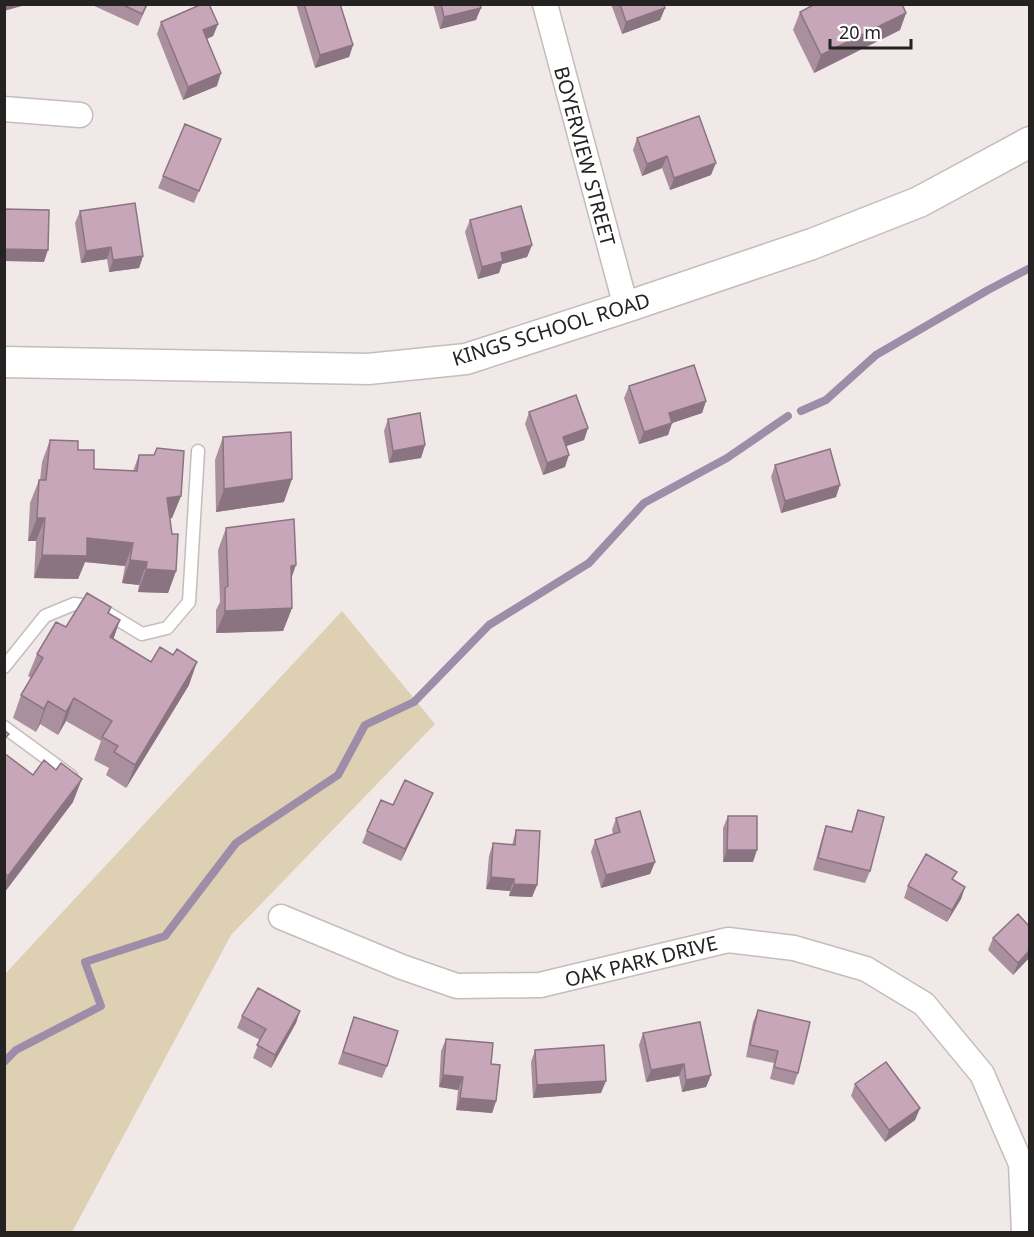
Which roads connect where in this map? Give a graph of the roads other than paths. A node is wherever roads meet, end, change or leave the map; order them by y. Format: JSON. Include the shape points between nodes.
{"nodes":[{"id":1,"x":544,"y":4,"type":"edge"},
{"id":2,"x":4,"y":109,"type":"edge"},
{"id":3,"x":80,"y":115,"type":"dead end"},
{"id":4,"x":1029,"y":142,"type":"edge"},
{"id":5,"x":626,"y":307,"type":"junction"},
{"id":6,"x":4,"y":362,"type":"edge"},
{"id":7,"x":198,"y":451,"type":"dead end"},
{"id":8,"x":4,"y":667,"type":"edge"},
{"id":9,"x":4,"y":727,"type":"edge"},
{"id":10,"x":74,"y":778,"type":"edge"},
{"id":11,"x":282,"y":917,"type":"dead end"},
{"id":12,"x":1024,"y":1233,"type":"edge"}],
"edges":[{"from":1,"to":5,"type":"street","name":"BOYERVIEW STREET"},
{"from":2,"to":3,"type":"street"},
{"from":4,"to":5,"type":"street","name":"KINGS SCHOOL ROAD","via":[[920,202],[812,244]]},
{"from":5,"to":6,"type":"street","name":"KINGS SCHOOL ROAD","via":[[466,358],[368,369]]},
{"from":7,"to":8,"type":"lane","via":[[189,602],[168,628],[142,634],[99,608],[74,604],[45,616]]},
{"from":9,"to":10,"type":"lane"},
{"from":11,"to":12,"type":"street","name":"OAK PARK DRIVE","via":[[457,986],[540,985],[728,940],[794,948],[866,969],[924,1004],[982,1074],[1021,1164]]}]}
